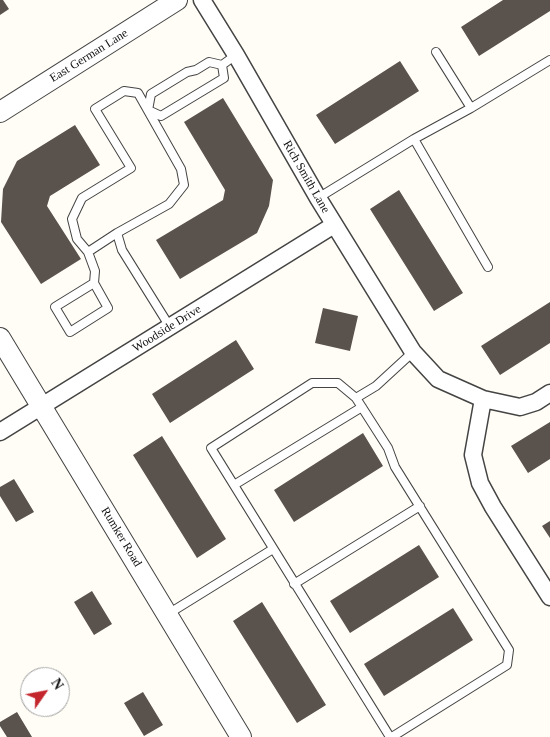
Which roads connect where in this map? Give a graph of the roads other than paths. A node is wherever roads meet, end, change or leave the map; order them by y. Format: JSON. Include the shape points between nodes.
{"nodes":[{"id":1,"x":178,"y":0,"type":"edge"},
{"id":2,"x":202,"y":0,"type":"edge"},
{"id":3,"x":436,"y":52,"type":"dead end"},
{"id":4,"x":236,"y":54,"type":"junction"},
{"id":5,"x":550,"y":60,"type":"edge"},
{"id":6,"x":222,"y":65,"type":"junction"},
{"id":7,"x":471,"y":108,"type":"junction"},
{"id":8,"x":148,"y":110,"type":"junction"},
{"id":9,"x":0,"y":112,"type":"edge"},
{"id":10,"x":414,"y":139,"type":"junction"},
{"id":11,"x":318,"y":198,"type":"junction"},
{"id":12,"x":334,"y":225,"type":"junction"},
{"id":13,"x":117,"y":234,"type":"junction"},
{"id":14,"x":88,"y":252,"type":"junction"},
{"id":15,"x":488,"y":267,"type":"dead end"},
{"id":16,"x":94,"y":283,"type":"junction"},
{"id":17,"x":170,"y":327,"type":"junction"},
{"id":18,"x":0,"y":338,"type":"edge"},
{"id":19,"x":413,"y":352,"type":"junction"},
{"id":20,"x":550,"y":393,"type":"edge"},
{"id":21,"x":356,"y":398,"type":"junction"},
{"id":22,"x":483,"y":399,"type":"junction"},
{"id":23,"x":42,"y":406,"type":"junction"},
{"id":24,"x":362,"y":407,"type":"junction"},
{"id":25,"x":0,"y":432,"type":"edge"},
{"id":26,"x":234,"y":486,"type":"junction"},
{"id":27,"x":420,"y":506,"type":"junction"},
{"id":28,"x":273,"y":549,"type":"junction"},
{"id":29,"x":294,"y":584,"type":"junction"},
{"id":30,"x":550,"y":597,"type":"edge"},
{"id":31,"x":168,"y":615,"type":"junction"},
{"id":32,"x":241,"y":737,"type":"edge"},
{"id":33,"x":391,"y":737,"type":"edge"}],
"edges":[{"from":1,"to":9,"type":"street","name":"East German Lane"},
{"from":2,"to":4,"type":"street","name":"Rich Smith Lane"},
{"from":3,"to":7,"type":"lane"},
{"from":4,"to":6,"type":"lane"},
{"from":4,"to":11,"type":"street","name":"Rich Smith Lane"},
{"from":5,"to":7,"type":"lane"},
{"from":6,"to":8,"type":"lane","via":[[209,62],[186,72],[151,94]]},
{"from":6,"to":8,"type":"lane","via":[[224,78],[161,116]]},
{"from":7,"to":10,"type":"lane"},
{"from":8,"to":13,"type":"lane","via":[[181,169],[184,184],[169,204]]},
{"from":8,"to":14,"type":"lane","via":[[138,93],[124,91],[94,109],[131,168],[82,198],[72,219],[77,239]]},
{"from":10,"to":11,"type":"lane"},
{"from":10,"to":15,"type":"lane"},
{"from":11,"to":12,"type":"street","name":"Rich Smith Lane"},
{"from":12,"to":17,"type":"street","name":"Woodside Drive"},
{"from":12,"to":19,"type":"street","name":"Rich Smith Lane"},
{"from":13,"to":14,"type":"lane"},
{"from":13,"to":17,"type":"lane","via":[[122,250]]},
{"from":14,"to":16,"type":"lane","via":[[95,271]]},
{"from":16,"to":16,"type":"lane","via":[[55,307],[70,332],[108,308]]},
{"from":17,"to":23,"type":"street","name":"Woodside Drive"},
{"from":18,"to":23,"type":"street","name":"Rumker Road"},
{"from":19,"to":21,"type":"lane","via":[[376,386]]},
{"from":19,"to":22,"type":"street","name":"Rich Smith Lane","via":[[438,379]]},
{"from":20,"to":22,"type":"street","name":"Rich Smith Lane","via":[[520,407]]},
{"from":21,"to":24,"type":"lane"},
{"from":21,"to":26,"type":"lane","via":[[338,382],[312,383],[211,448]]},
{"from":22,"to":30,"type":"street","via":[[473,455],[480,482]]},
{"from":23,"to":25,"type":"street","name":"Woodside Drive"},
{"from":23,"to":31,"type":"street","name":"Rumker Road"},
{"from":24,"to":26,"type":"lane"},
{"from":24,"to":27,"type":"lane"},
{"from":26,"to":28,"type":"lane"},
{"from":27,"to":29,"type":"lane"},
{"from":27,"to":33,"type":"lane","via":[[509,650],[507,664]]},
{"from":28,"to":29,"type":"lane"},
{"from":28,"to":31,"type":"lane"},
{"from":29,"to":33,"type":"lane"},
{"from":31,"to":32,"type":"street","name":"Rumker Road"}]}
